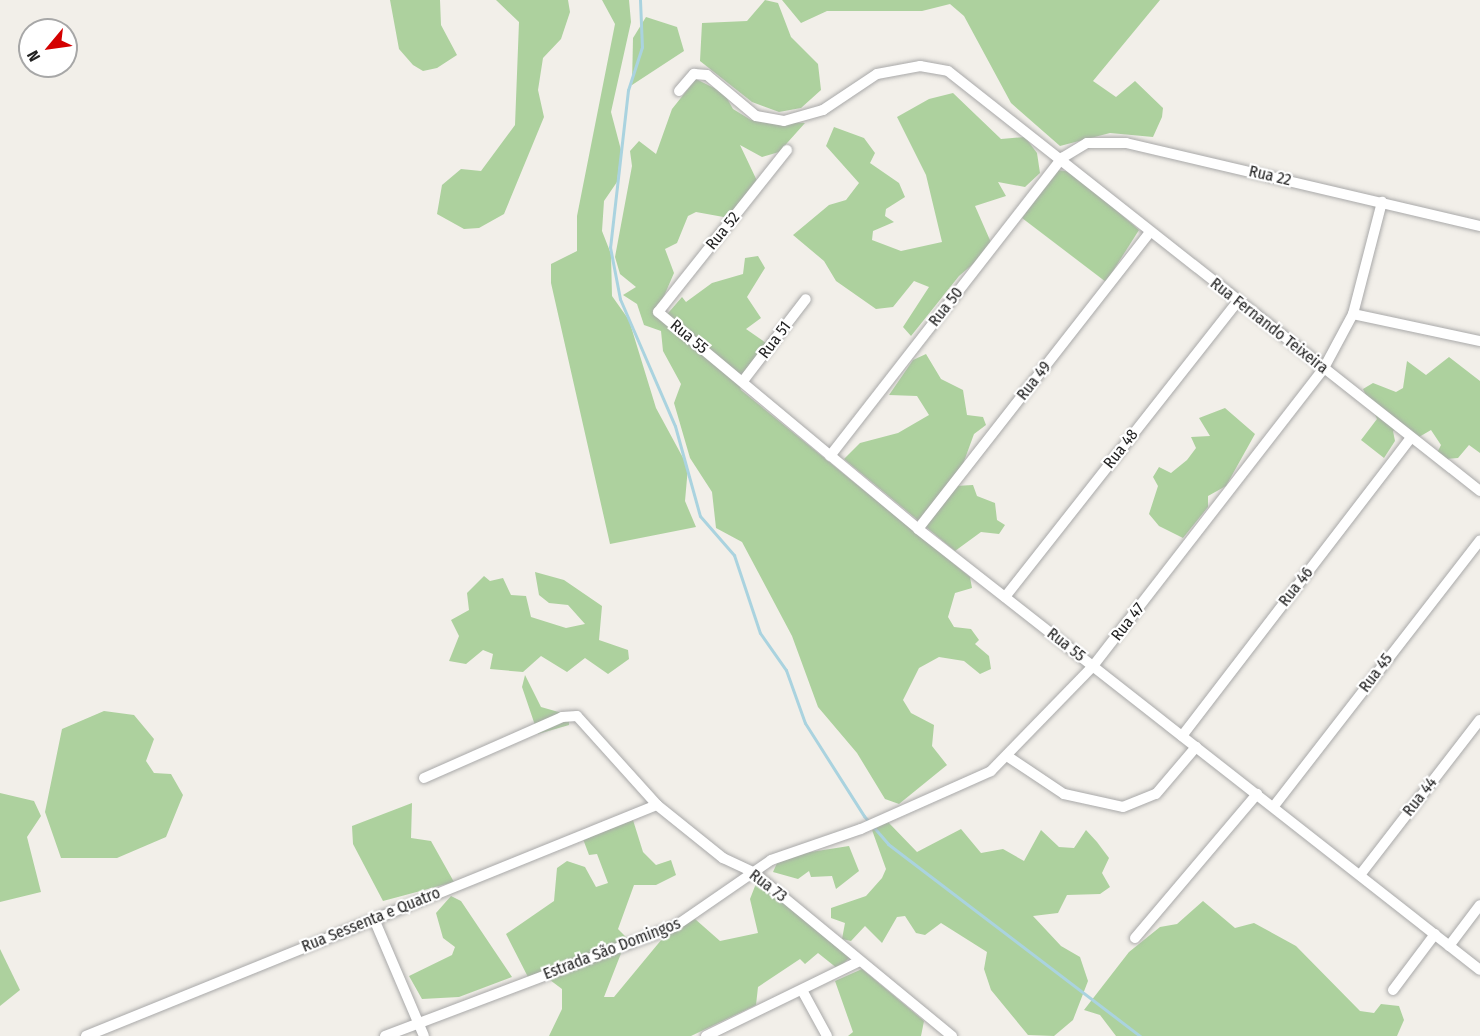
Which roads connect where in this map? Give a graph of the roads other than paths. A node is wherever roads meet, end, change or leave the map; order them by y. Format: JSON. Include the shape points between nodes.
{"nodes":[{"id":1,"x":679,"y":91,"type":"dead end"},
{"id":2,"x":787,"y":150,"type":"dead end"},
{"id":3,"x":1062,"y":158,"type":"junction"},
{"id":4,"x":1382,"y":202,"type":"junction"},
{"id":5,"x":1480,"y":226,"type":"edge"},
{"id":6,"x":1149,"y":233,"type":"junction"},
{"id":7,"x":806,"y":299,"type":"dead end"},
{"id":8,"x":1237,"y":302,"type":"junction"},
{"id":9,"x":658,"y":312,"type":"joint"},
{"id":10,"x":1353,"y":314,"type":"junction"},
{"id":11,"x":1480,"y":341,"type":"edge"},
{"id":12,"x":1323,"y":368,"type":"junction"},
{"id":13,"x":743,"y":381,"type":"junction"},
{"id":14,"x":1411,"y":438,"type":"junction"},
{"id":15,"x":830,"y":456,"type":"junction"},
{"id":16,"x":1480,"y":491,"type":"edge"},
{"id":17,"x":918,"y":529,"type":"junction"},
{"id":18,"x":1480,"y":540,"type":"edge"},
{"id":19,"x":1005,"y":597,"type":"junction"},
{"id":20,"x":1093,"y":666,"type":"junction"},
{"id":21,"x":1480,"y":720,"type":"edge"},
{"id":22,"x":1182,"y":736,"type":"junction"},
{"id":23,"x":1196,"y":747,"type":"junction"},
{"id":24,"x":1010,"y":758,"type":"junction"},
{"id":25,"x":424,"y":778,"type":"dead end"},
{"id":26,"x":1257,"y":794,"type":"junction"},
{"id":27,"x":657,"y":805,"type":"junction"},
{"id":28,"x":1274,"y":806,"type":"junction"},
{"id":29,"x":861,"y":829,"type":"joint"},
{"id":30,"x":753,"y":872,"type":"junction"},
{"id":31,"x":1360,"y":875,"type":"junction"},
{"id":32,"x":1480,"y":905,"type":"edge"},
{"id":33,"x":374,"y":919,"type":"junction"},
{"id":34,"x":1435,"y":934,"type":"junction"},
{"id":35,"x":1135,"y":938,"type":"dead end"},
{"id":36,"x":1449,"y":946,"type":"junction"},
{"id":37,"x":860,"y":961,"type":"junction"},
{"id":38,"x":1480,"y":970,"type":"edge"},
{"id":39,"x":1393,"y":990,"type":"dead end"},
{"id":40,"x":803,"y":992,"type":"junction"},
{"id":41,"x":419,"y":1023,"type":"junction"},
{"id":42,"x":86,"y":1036,"type":"edge"},
{"id":43,"x":385,"y":1036,"type":"edge"},
{"id":44,"x":424,"y":1036,"type":"edge"},
{"id":45,"x":706,"y":1036,"type":"edge"},
{"id":46,"x":827,"y":1036,"type":"edge"},
{"id":47,"x":952,"y":1036,"type":"edge"}],
"edges":[{"from":1,"to":3,"type":"street","name":"Rua Fernando Teixeira","via":[[694,74],[707,75],[756,116],[784,121],[824,110],[877,74],[935,66],[962,80]]},
{"from":2,"to":9,"type":"street","name":"Rua 52"},
{"from":3,"to":4,"type":"street","name":"Rua 22","via":[[1088,143],[1126,143]]},
{"from":3,"to":6,"type":"street","name":"Rua Fernando Teixeira"},
{"from":3,"to":15,"type":"street","name":"Rua 50"},
{"from":4,"to":5,"type":"street","name":"Rua 22"},
{"from":4,"to":10,"type":"street","name":"Rua 47"},
{"from":6,"to":8,"type":"street","name":"Rua Fernando Teixeira"},
{"from":6,"to":17,"type":"street","name":"Rua 49"},
{"from":7,"to":13,"type":"street","name":"Rua 51"},
{"from":8,"to":12,"type":"street","name":"Rua Fernando Teixeira"},
{"from":8,"to":19,"type":"street","name":"Rua 48"},
{"from":9,"to":13,"type":"street","name":"Rua 55"},
{"from":10,"to":11,"type":"street"},
{"from":10,"to":12,"type":"street","name":"Rua 47"},
{"from":12,"to":14,"type":"street","name":"Rua Fernando Teixeira"},
{"from":12,"to":20,"type":"street","name":"Rua 47"},
{"from":13,"to":15,"type":"street","name":"Rua 55"},
{"from":14,"to":16,"type":"street","name":"Rua Fernando Teixeira"},
{"from":14,"to":22,"type":"street","name":"Rua 46"},
{"from":15,"to":17,"type":"street","name":"Rua 55"},
{"from":17,"to":19,"type":"street","name":"Rua 55"},
{"from":18,"to":28,"type":"street","name":"Rua 45"},
{"from":19,"to":20,"type":"street","name":"Rua 55"},
{"from":20,"to":22,"type":"street","name":"Rua 55"},
{"from":20,"to":24,"type":"street","name":"Rua 47"},
{"from":21,"to":31,"type":"street","name":"Rua 44"},
{"from":22,"to":23,"type":"street","name":"Rua 55"},
{"from":23,"to":24,"type":"street","via":[[1156,794],[1123,807],[1064,794]]},
{"from":23,"to":26,"type":"street","name":"Rua 55"},
{"from":24,"to":29,"type":"street","name":"Rua 47","via":[[968,785]]},
{"from":25,"to":27,"type":"street","name":"Rua 73","via":[[562,717],[577,716]]},
{"from":26,"to":28,"type":"street","name":"Rua 55"},
{"from":26,"to":35,"type":"street"},
{"from":27,"to":30,"type":"street","name":"Rua 73","via":[[723,858]]},
{"from":27,"to":33,"type":"street","name":"Rua Sessenta e Quatro"},
{"from":28,"to":31,"type":"street","name":"Rua 55"},
{"from":29,"to":30,"type":"street","name":"Estrada São Domingos","via":[[790,852]]},
{"from":30,"to":37,"type":"street","name":"Rua 73"},
{"from":30,"to":41,"type":"street","name":"Estrada São Domingos","via":[[674,927]]},
{"from":31,"to":34,"type":"street","name":"Rua 55"},
{"from":32,"to":36,"type":"street"},
{"from":33,"to":41,"type":"street"},
{"from":33,"to":42,"type":"street","name":"Rua Sessenta e Quatro"},
{"from":34,"to":36,"type":"street","name":"Rua 55"},
{"from":34,"to":39,"type":"street"},
{"from":36,"to":38,"type":"street","name":"Rua 55"},
{"from":37,"to":40,"type":"street"},
{"from":37,"to":47,"type":"street","name":"Rua 73"},
{"from":40,"to":45,"type":"street"},
{"from":40,"to":46,"type":"street"},
{"from":41,"to":43,"type":"street","name":"Estrada São Domingos"},
{"from":41,"to":44,"type":"street"}]}
